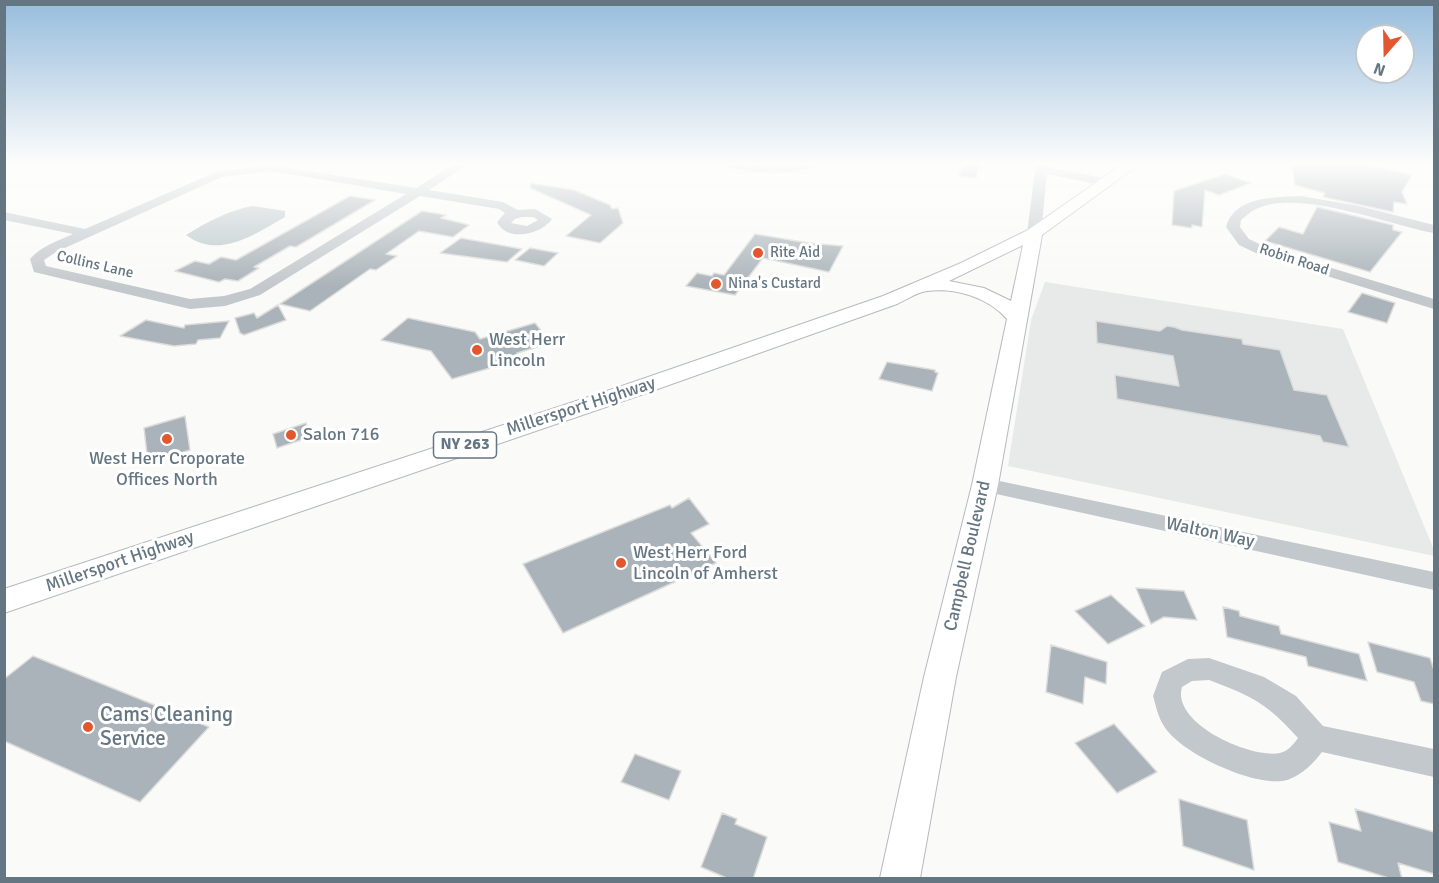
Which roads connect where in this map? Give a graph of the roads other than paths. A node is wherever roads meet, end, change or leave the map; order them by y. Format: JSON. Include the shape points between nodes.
{"nodes":[{"id":1,"x":151,"y":204,"type":"edge"},
{"id":2,"x":398,"y":204,"type":"edge"},
{"id":3,"x":492,"y":204,"type":"edge"},
{"id":4,"x":1037,"y":204,"type":"edge"},
{"id":5,"x":1077,"y":204,"type":"edge"},
{"id":6,"x":1254,"y":204,"type":"edge"},
{"id":7,"x":1328,"y":204,"type":"edge"},
{"id":8,"x":515,"y":214,"type":"dead end"},
{"id":9,"x":4,"y":216,"type":"edge"},
{"id":10,"x":1434,"y":229,"type":"edge"},
{"id":11,"x":86,"y":233,"type":"junction"},
{"id":12,"x":1034,"y":233,"type":"junction"},
{"id":13,"x":923,"y":286,"type":"junction"},
{"id":14,"x":1434,"y":304,"type":"edge"},
{"id":15,"x":1017,"y":318,"type":"junction"},
{"id":16,"x":985,"y":485,"type":"junction"},
{"id":17,"x":1434,"y":581,"type":"edge"},
{"id":18,"x":4,"y":601,"type":"edge"},
{"id":19,"x":1315,"y":737,"type":"junction"},
{"id":20,"x":1434,"y":764,"type":"edge"},
{"id":21,"x":900,"y":879,"type":"edge"}],
"edges":[{"from":1,"to":11,"type":"street","name":"Collins Lane"},
{"from":2,"to":11,"type":"street","name":"Collins Lane","via":[[255,292],[225,301],[190,304],[39,269],[37,259]]},
{"from":3,"to":8,"type":"street"},
{"from":4,"to":12,"type":"street"},
{"from":5,"to":12,"type":"main road","name":"Millersport Highway","number":"NY 263"},
{"from":6,"to":14,"type":"street","name":"Robin Road","via":[[1235,218],[1233,227],[1244,242],[1267,253]]},
{"from":7,"to":10,"type":"street","name":"Robin Road"},
{"from":9,"to":11,"type":"street"},
{"from":12,"to":13,"type":"main road","name":"Millersport Highway","number":"NY 263"},
{"from":12,"to":15,"type":"main road","name":"Campbell Boulevard"},
{"from":13,"to":15,"type":"main road","via":[[984,293],[1009,307]]},
{"from":13,"to":18,"type":"main road","name":"Millersport Highway","number":"NY 263","via":[[786,338]]},
{"from":15,"to":16,"type":"main road","name":"Campbell Boulevard"},
{"from":16,"to":17,"type":"street","name":"Walton Way"},
{"from":16,"to":21,"type":"main road","name":"Campbell Boulevard","via":[[940,677]]},
{"from":19,"to":19,"type":"street","via":[[1286,705],[1256,685],[1209,669],[1188,670],[1171,680],[1166,696],[1174,719],[1198,742],[1248,763],[1282,767],[1303,755]]},
{"from":19,"to":20,"type":"street"}]}
